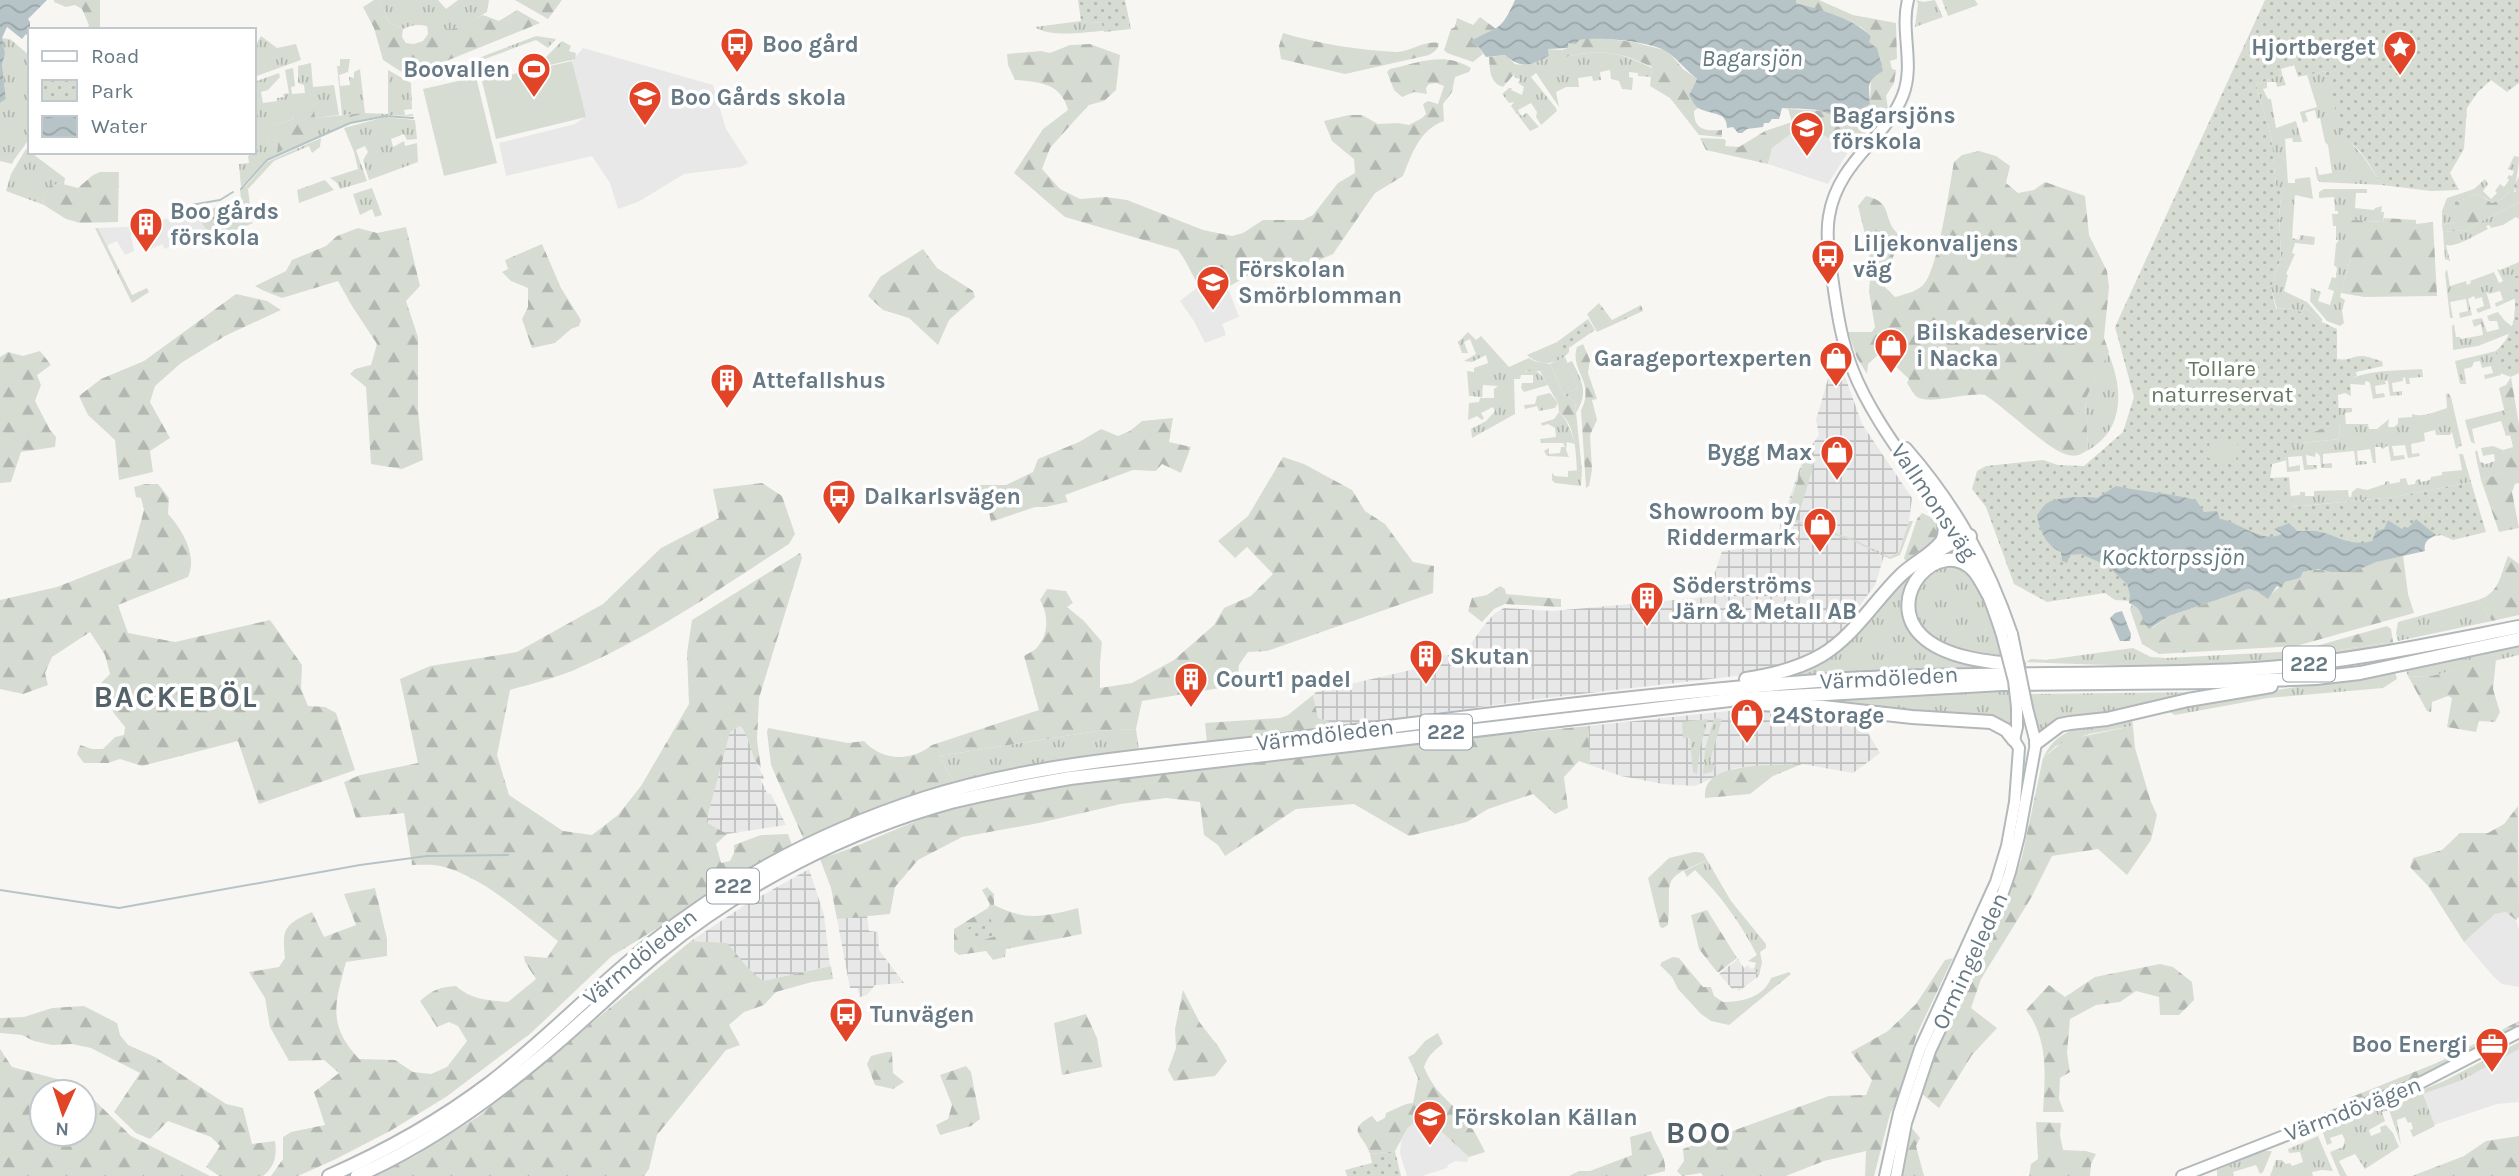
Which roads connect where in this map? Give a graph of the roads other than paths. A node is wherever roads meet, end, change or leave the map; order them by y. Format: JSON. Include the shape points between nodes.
{"nodes":[{"id":1,"x":1908,"y":0,"type":"edge"},
{"id":2,"x":1874,"y":412,"type":"junction"},
{"id":3,"x":1942,"y":509,"type":"junction"},
{"id":4,"x":1965,"y":539,"type":"junction"},
{"id":5,"x":1923,"y":564,"type":"junction"},
{"id":6,"x":1988,"y":594,"type":"junction"},
{"id":7,"x":2519,"y":627,"type":"edge"},
{"id":8,"x":2007,"y":634,"type":"junction"},
{"id":9,"x":2519,"y":639,"type":"edge"},
{"id":10,"x":2095,"y":672,"type":"junction"},
{"id":11,"x":2316,"y":678,"type":"junction"},
{"id":12,"x":1682,"y":698,"type":"junction"},
{"id":13,"x":2022,"y":707,"type":"junction"},
{"id":14,"x":2036,"y":743,"type":"junction"},
{"id":15,"x":2016,"y":744,"type":"junction"},
{"id":16,"x":2519,"y":1032,"type":"edge"},
{"id":17,"x":1910,"y":1093,"type":"junction"},
{"id":18,"x":1898,"y":1128,"type":"junction"},
{"id":19,"x":330,"y":1176,"type":"edge"},
{"id":20,"x":357,"y":1176,"type":"edge"},
{"id":21,"x":1882,"y":1176,"type":"edge"},
{"id":22,"x":1896,"y":1176,"type":"edge"},
{"id":23,"x":2182,"y":1176,"type":"edge"}],
"edges":[{"from":1,"to":2,"type":"main road","via":[[1904,93],[1841,182],[1828,217],[1842,335],[1852,369]]},
{"from":2,"to":3,"type":"main road","name":"Vallmonsväg"},
{"from":2,"to":4,"type":"main road","via":[[1942,494]]},
{"from":3,"to":4,"type":"main road","name":"Vallmonsväg"},
{"from":3,"to":5,"type":"highway","via":[[1944,536]]},
{"from":4,"to":5,"type":"highway"},
{"from":4,"to":6,"type":"main road","name":"Vallmonsväg"},
{"from":4,"to":8,"type":"main road","name":"Ormingeleden","via":[[2001,602]]},
{"from":5,"to":6,"type":"highway","via":[[1946,561],[1966,566]]},
{"from":5,"to":10,"type":"highway","via":[[1908,598],[1909,614],[1920,635],[1929,641],[1952,652],[2004,664]]},
{"from":5,"to":12,"type":"highway","via":[[1885,592],[1850,634],[1820,656]]},
{"from":6,"to":8,"type":"main road","name":"Ormingeleden"},
{"from":7,"to":10,"type":"highway","name":"Värmdöleden","number":"222","via":[[2312,663]]},
{"from":8,"to":13,"type":"main road","name":"Ormingeleden","bridge":true},
{"from":9,"to":11,"type":"highway","name":"Värmdöleden","number":"222"},
{"from":10,"to":12,"type":"highway","name":"Värmdöleden","number":"222","via":[[1960,674]]},
{"from":11,"to":12,"type":"highway","name":"Värmdöleden","number":"222"},
{"from":11,"to":14,"type":"highway","via":[[2060,725]]},
{"from":12,"to":15,"type":"highway","via":[[1991,722],[2006,730]]},
{"from":12,"to":19,"type":"highway","name":"Värmdöleden","number":"222","via":[[1060,768],[923,799],[817,840],[752,874],[649,945],[493,1081],[405,1138]]},
{"from":12,"to":20,"type":"highway","name":"Värmdöleden","number":"222","via":[[1070,778],[1005,789],[896,820],[798,863],[714,912],[657,954],[481,1104]]},
{"from":13,"to":14,"type":"main road","name":"Ormingeleden"},
{"from":13,"to":15,"type":"main road","name":"Ormingeleden"},
{"from":14,"to":15,"type":"main road","via":[[2029,749]]},
{"from":14,"to":17,"type":"main road","name":"Ormingeleden","via":[[2005,889]]},
{"from":15,"to":17,"type":"main road","name":"Ormingeleden","via":[[2018,775],[2011,827],[1996,882],[1926,1033]]},
{"from":16,"to":23,"type":"main road","name":"Värmdövägen","via":[[2422,1082]]},
{"from":17,"to":18,"type":"main road","name":"Ormingeleden"},
{"from":17,"to":18,"type":"main road","name":"Ormingeleden","via":[[1899,1113]]},
{"from":18,"to":21,"type":"main road"},
{"from":18,"to":22,"type":"main road","name":"Ormingeleden"}]}
